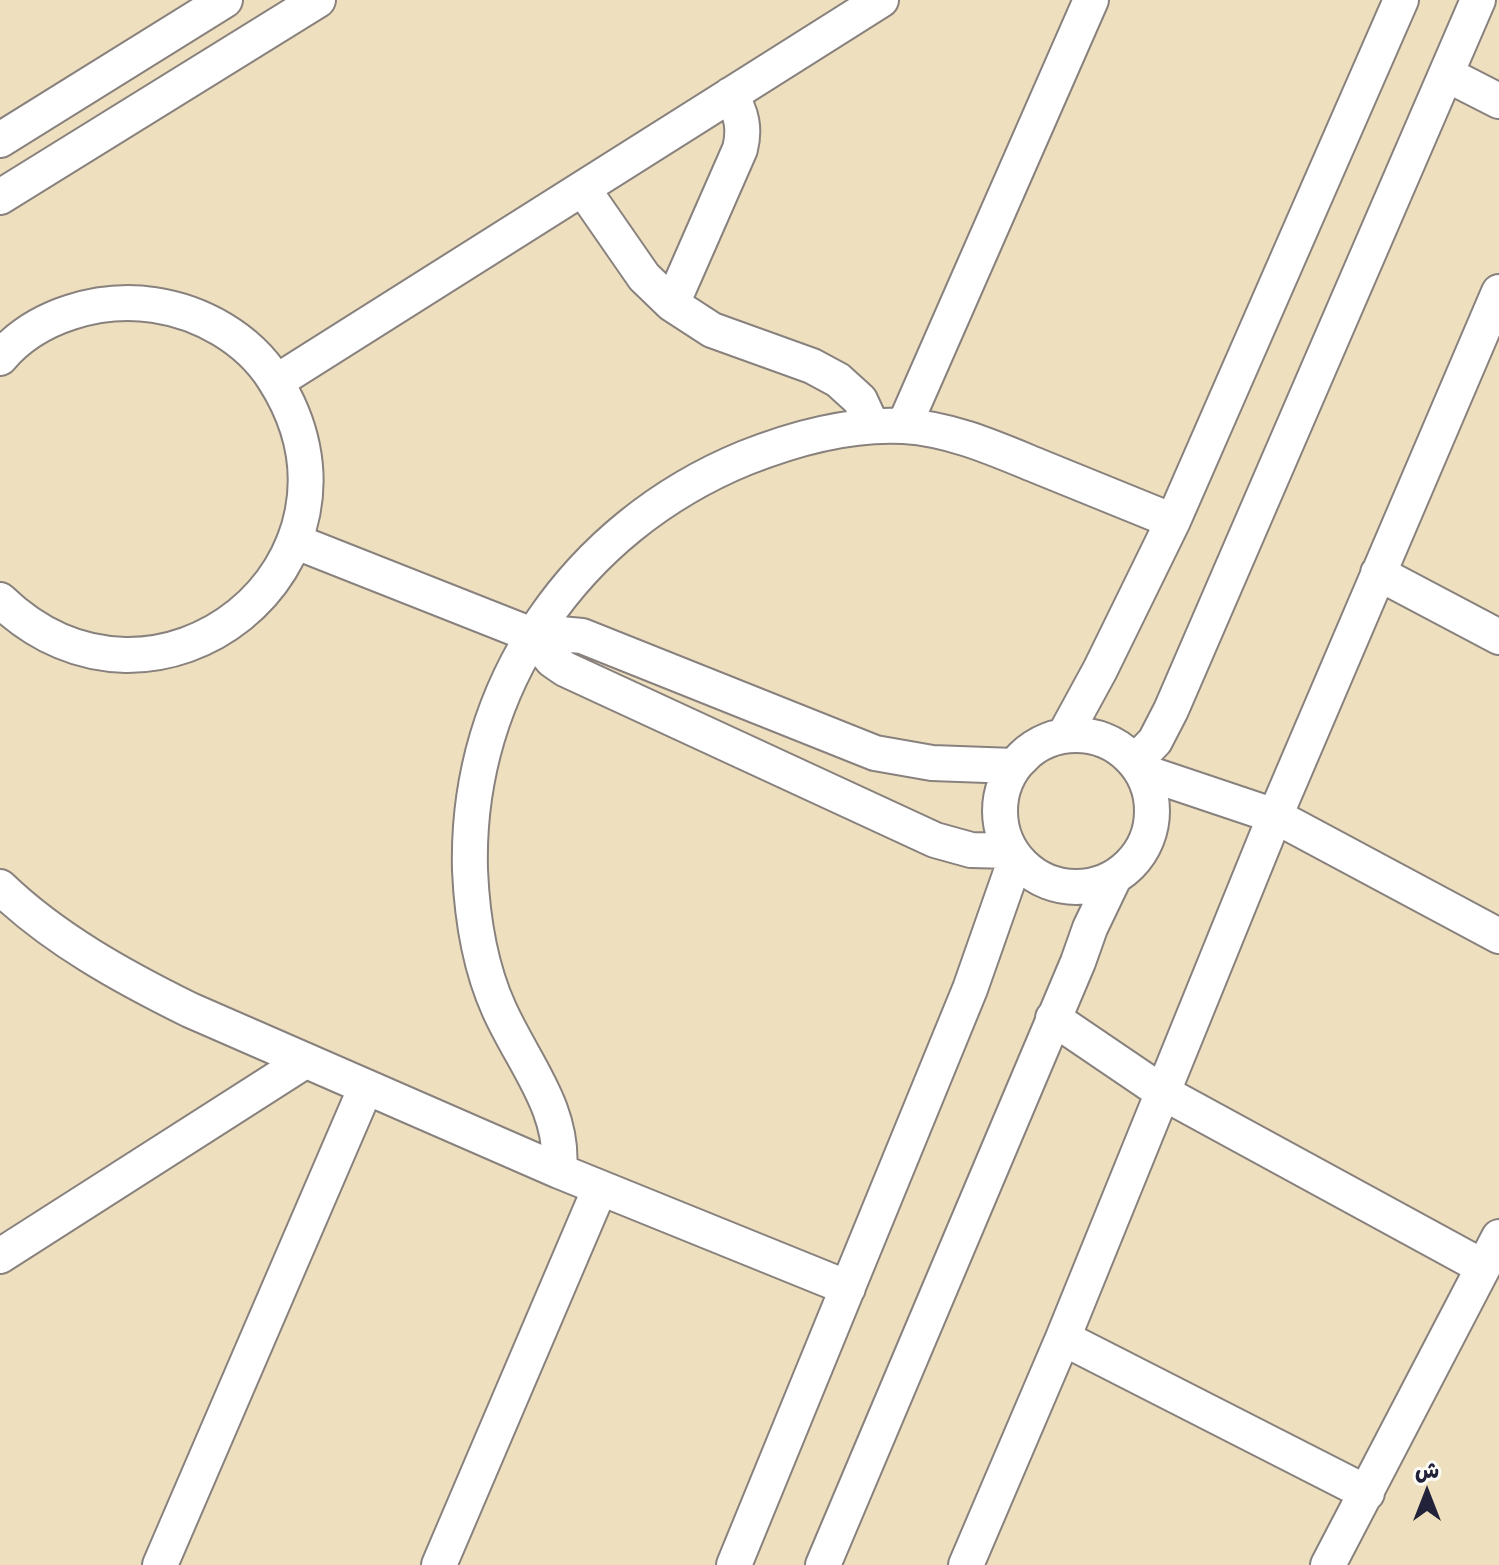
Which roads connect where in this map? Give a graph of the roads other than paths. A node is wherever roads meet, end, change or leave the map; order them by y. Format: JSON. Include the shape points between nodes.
{"nodes":[{"id":1,"x":225,"y":0,"type":"edge"},
{"id":2,"x":318,"y":0,"type":"edge"},
{"id":3,"x":881,"y":0,"type":"edge"},
{"id":4,"x":1091,"y":0,"type":"edge"},
{"id":5,"x":1401,"y":0,"type":"edge"},
{"id":6,"x":1478,"y":0,"type":"edge"},
{"id":7,"x":1448,"y":75,"type":"junction"},
{"id":8,"x":730,"y":95,"type":"junction"},
{"id":9,"x":1499,"y":101,"type":"edge"},
{"id":10,"x":0,"y":140,"type":"edge"},
{"id":11,"x":583,"y":189,"type":"junction"},
{"id":12,"x":0,"y":197,"type":"edge"},
{"id":13,"x":1499,"y":292,"type":"edge"},
{"id":14,"x":672,"y":304,"type":"junction"},
{"id":15,"x":1,"y":356,"type":"edge"},
{"id":16,"x":276,"y":382,"type":"junction"},
{"id":17,"x":888,"y":426,"type":"junction"},
{"id":18,"x":1173,"y":521,"type":"junction"},
{"id":19,"x":294,"y":541,"type":"junction"},
{"id":20,"x":1378,"y":573,"type":"junction"},
{"id":21,"x":0,"y":600,"type":"edge"},
{"id":22,"x":532,"y":635,"type":"junction"},
{"id":23,"x":1499,"y":637,"type":"edge"},
{"id":24,"x":1064,"y":736,"type":"junction"},
{"id":25,"x":1028,"y":752,"type":"junction"},
{"id":26,"x":1139,"y":767,"type":"junction"},
{"id":27,"x":1275,"y":816,"type":"junction"},
{"id":28,"x":1014,"y":854,"type":"junction"},
{"id":29,"x":1114,"y":878,"type":"junction"},
{"id":30,"x":4,"y":898,"type":"edge"},
{"id":31,"x":1499,"y":936,"type":"edge"},
{"id":32,"x":1053,"y":1018,"type":"junction"},
{"id":33,"x":305,"y":1061,"type":"junction"},
{"id":34,"x":366,"y":1087,"type":"junction"},
{"id":35,"x":1162,"y":1092,"type":"junction"},
{"id":36,"x":559,"y":1171,"type":"junction"},
{"id":37,"x":600,"y":1188,"type":"junction"},
{"id":38,"x":1499,"y":1237,"type":"edge"},
{"id":39,"x":0,"y":1256,"type":"edge"},
{"id":40,"x":1483,"y":1267,"type":"junction"},
{"id":41,"x":848,"y":1288,"type":"junction"},
{"id":42,"x":1063,"y":1338,"type":"junction"},
{"id":43,"x":1367,"y":1493,"type":"junction"},
{"id":44,"x":160,"y":1565,"type":"edge"},
{"id":45,"x":439,"y":1565,"type":"edge"},
{"id":46,"x":734,"y":1565,"type":"edge"},
{"id":47,"x":823,"y":1565,"type":"edge"},
{"id":48,"x":966,"y":1565,"type":"edge"},
{"id":49,"x":1328,"y":1565,"type":"edge"}],
"edges":[{"from":1,"to":10,"type":"street"},
{"from":2,"to":12,"type":"street"},
{"from":3,"to":8,"type":"street"},
{"from":4,"to":17,"type":"street"},
{"from":5,"to":18,"type":"street"},
{"from":6,"to":7,"type":"street"},
{"from":7,"to":9,"type":"street"},
{"from":7,"to":26,"type":"street","via":[[1171,710]]},
{"from":8,"to":11,"type":"street"},
{"from":8,"to":14,"type":"street","via":[[741,116],[740,149]]},
{"from":11,"to":14,"type":"street","via":[[644,277]]},
{"from":11,"to":16,"type":"street"},
{"from":13,"to":20,"type":"street"},
{"from":14,"to":17,"type":"street","via":[[712,330],[838,380]]},
{"from":15,"to":16,"type":"street","via":[[53,319],[111,303],[141,303],[170,307],[225,331],[249,349]]},
{"from":16,"to":19,"type":"street","via":[[297,423],[304,452],[304,497]]},
{"from":17,"to":18,"type":"street","via":[[940,430],[980,442]]},
{"from":17,"to":22,"type":"street","via":[[822,433],[771,448],[685,488],[606,546]]},
{"from":18,"to":24,"type":"street"},
{"from":19,"to":21,"type":"street","via":[[283,566],[248,609],[226,627],[174,649],[90,651],[38,631]]},
{"from":19,"to":22,"type":"street"},
{"from":20,"to":23,"type":"street"},
{"from":20,"to":27,"type":"street"},
{"from":22,"to":25,"type":"street","via":[[582,636],[875,753],[932,763],[1014,766]]},
{"from":22,"to":28,"type":"street","via":[[565,669],[935,840]]},
{"from":22,"to":36,"type":"street","via":[[488,732],[477,777],[470,870],[484,962],[498,1007],[555,1119]]},
{"from":24,"to":25,"type":"street"},
{"from":24,"to":26,"type":"street","via":[[1090,736],[1115,745]]},
{"from":25,"to":28,"type":"street","via":[[1004,788],[1000,810]]},
{"from":26,"to":27,"type":"street"},
{"from":26,"to":29,"type":"street","via":[[1152,802],[1152,824],[1132,864]]},
{"from":27,"to":31,"type":"street"},
{"from":27,"to":35,"type":"street"},
{"from":28,"to":29,"type":"street","via":[[1036,876],[1061,886],[1088,886]]},
{"from":28,"to":41,"type":"street","via":[[970,989]]},
{"from":29,"to":32,"type":"street"},
{"from":30,"to":33,"type":"street","via":[[142,986]]},
{"from":32,"to":35,"type":"street"},
{"from":32,"to":47,"type":"street"},
{"from":33,"to":34,"type":"street"},
{"from":33,"to":39,"type":"street"},
{"from":34,"to":36,"type":"street"},
{"from":34,"to":44,"type":"street"},
{"from":35,"to":40,"type":"street"},
{"from":35,"to":42,"type":"street"},
{"from":36,"to":37,"type":"street"},
{"from":37,"to":41,"type":"street"},
{"from":37,"to":45,"type":"street"},
{"from":38,"to":40,"type":"street"},
{"from":40,"to":43,"type":"street"},
{"from":41,"to":46,"type":"street"},
{"from":42,"to":43,"type":"street"},
{"from":42,"to":48,"type":"street"},
{"from":43,"to":49,"type":"street"}]}
